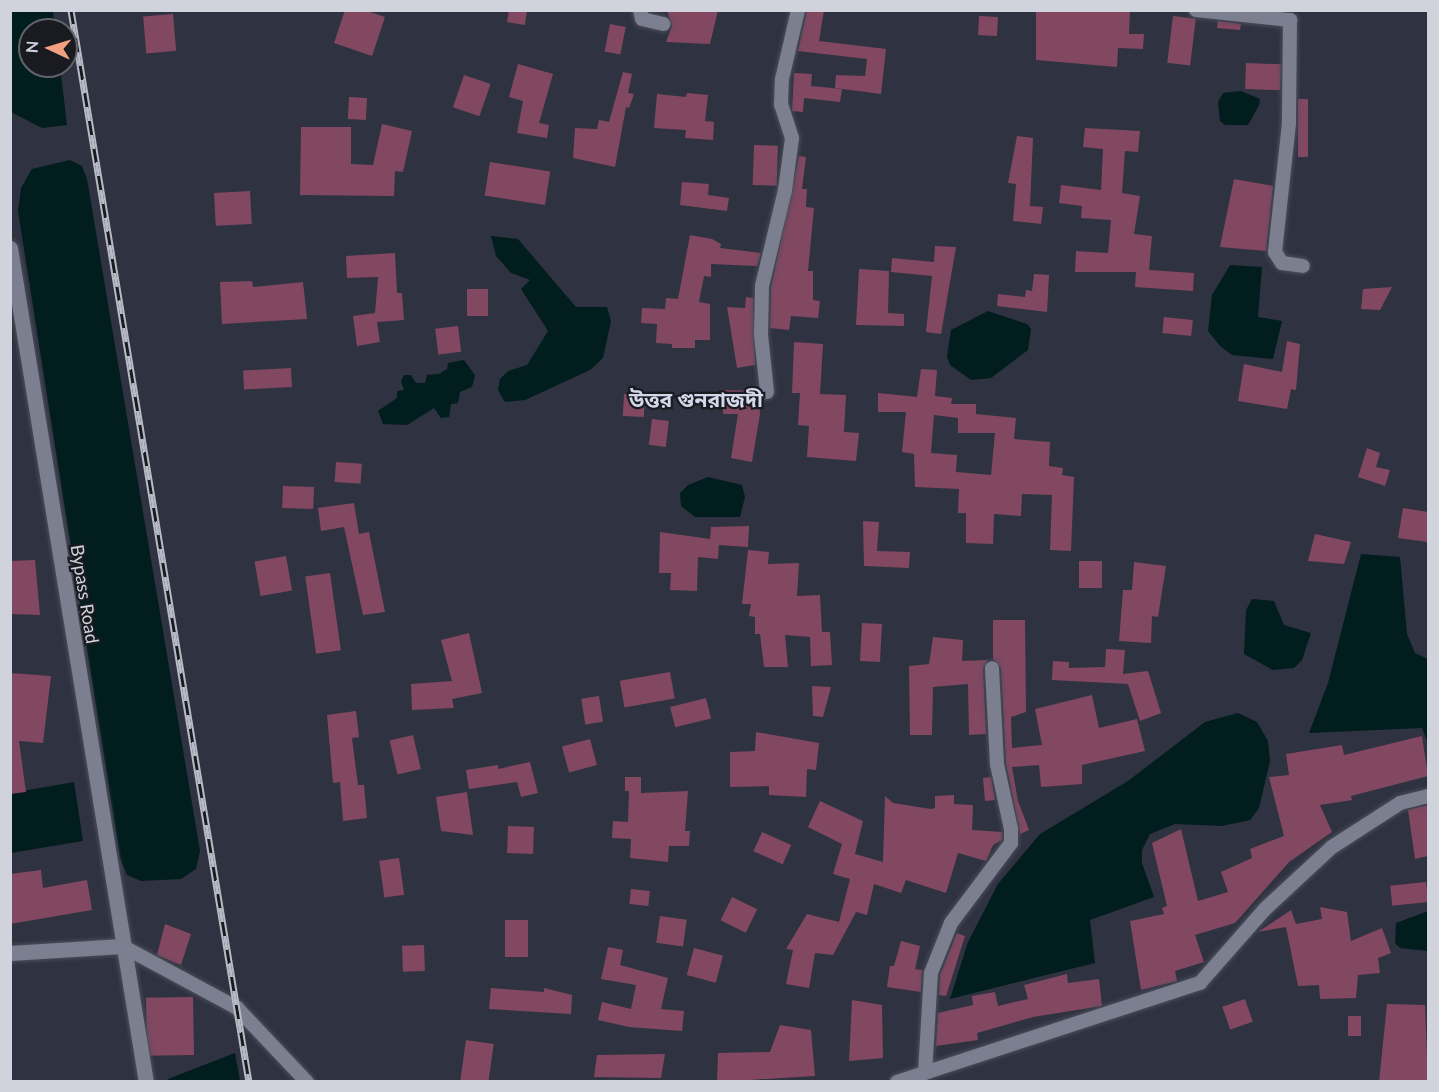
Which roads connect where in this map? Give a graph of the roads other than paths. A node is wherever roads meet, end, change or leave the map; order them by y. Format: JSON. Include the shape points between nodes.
{"nodes":[{"id":1,"x":640,"y":10,"type":"edge"},
{"id":2,"x":798,"y":10,"type":"edge"},
{"id":3,"x":1196,"y":10,"type":"edge"},
{"id":4,"x":663,"y":24,"type":"dead end"},
{"id":5,"x":10,"y":248,"type":"edge"},
{"id":6,"x":1303,"y":266,"type":"dead end"},
{"id":7,"x":767,"y":392,"type":"dead end"},
{"id":8,"x":992,"y":668,"type":"dead end"},
{"id":9,"x":1428,"y":796,"type":"edge"},
{"id":10,"x":122,"y":946,"type":"junction"},
{"id":11,"x":10,"y":953,"type":"edge"},
{"id":12,"x":925,"y":1074,"type":"junction"},
{"id":13,"x":146,"y":1082,"type":"edge"},
{"id":14,"x":308,"y":1082,"type":"edge"},
{"id":15,"x":897,"y":1082,"type":"edge"}],
"edges":[{"from":1,"to":4,"type":"street","via":[[642,19]]},
{"from":2,"to":7,"type":"street","via":[[782,79],[781,105],[792,138],[760,315]]},
{"from":3,"to":6,"type":"street","via":[[1290,20],[1289,123],[1275,252],[1282,263]]},
{"from":5,"to":10,"type":"street","name":"Bypass Road"},
{"from":8,"to":12,"type":"street","via":[[997,764],[1011,843],[951,923],[931,972]]},
{"from":9,"to":12,"type":"street","via":[[1400,802],[1332,847],[1265,909],[1200,983]]},
{"from":10,"to":11,"type":"street"},
{"from":10,"to":13,"type":"street","name":"Bypass Road"},
{"from":10,"to":14,"type":"street","via":[[237,1008]]},
{"from":12,"to":15,"type":"street"}]}
